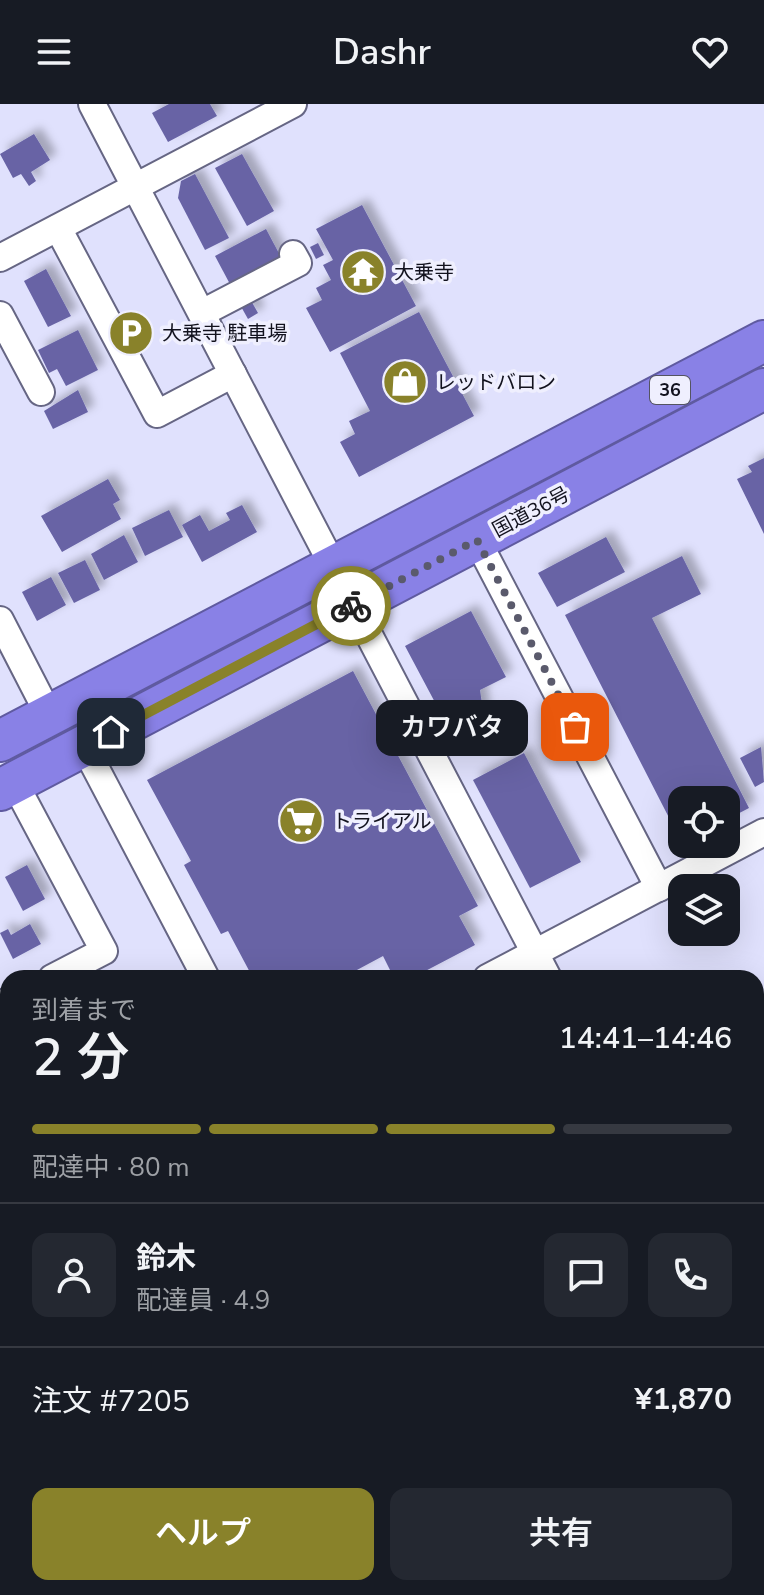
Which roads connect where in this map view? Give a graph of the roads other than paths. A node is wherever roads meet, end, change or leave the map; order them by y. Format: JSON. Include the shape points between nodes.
{"nodes":[{"id":1,"x":92,"y":104,"type":"edge"},
{"id":2,"x":293,"y":104,"type":"edge"},
{"id":3,"x":136,"y":187,"type":"junction"},
{"id":4,"x":58,"y":228,"type":"junction"},
{"id":5,"x":293,"y":254,"type":"dead end"},
{"id":6,"x":0,"y":258,"type":"edge"},
{"id":7,"x":202,"y":313,"type":"junction"},
{"id":8,"x":0,"y":315,"type":"edge"},
{"id":9,"x":764,"y":341,"type":"edge"},
{"id":10,"x":233,"y":374,"type":"junction"},
{"id":11,"x":764,"y":389,"type":"edge"},
{"id":12,"x":41,"y":392,"type":"dead end"},
{"id":13,"x":477,"y":540,"type":"junction"},
{"id":14,"x":335,"y":568,"type":"junction"},
{"id":15,"x":355,"y":604,"type":"junction"},
{"id":16,"x":0,"y":620,"type":"edge"},
{"id":17,"x":49,"y":715,"type":"junction"},
{"id":18,"x":0,"y":741,"type":"edge"},
{"id":19,"x":84,"y":746,"type":"junction"},
{"id":20,"x":7,"y":786,"type":"edge"},
{"id":21,"x":764,"y":832,"type":"edge"},
{"id":22,"x":659,"y":888,"type":"junction"},
{"id":23,"x":535,"y":953,"type":"junction"},
{"id":24,"x":67,"y":970,"type":"edge"},
{"id":25,"x":202,"y":970,"type":"edge"},
{"id":26,"x":502,"y":970,"type":"edge"},
{"id":27,"x":544,"y":970,"type":"edge"}],
"edges":[{"from":1,"to":3,"type":"street"},
{"from":2,"to":3,"type":"street"},
{"from":3,"to":4,"type":"street"},
{"from":3,"to":7,"type":"street"},
{"from":4,"to":6,"type":"street"},
{"from":4,"to":10,"type":"street","via":[[157,414]]},
{"from":5,"to":7,"type":"street","via":[[298,263]]},
{"from":7,"to":10,"type":"street"},
{"from":8,"to":12,"type":"street"},
{"from":9,"to":14,"type":"highway","number":"36"},
{"from":10,"to":14,"type":"street"},
{"from":11,"to":13,"type":"highway","name":"国道36号","number":"36"},
{"from":13,"to":15,"type":"highway","name":"国道36号","number":"36"},
{"from":13,"to":22,"type":"street"},
{"from":14,"to":15,"type":"street"},
{"from":14,"to":17,"type":"highway","number":"36"},
{"from":15,"to":19,"type":"highway","name":"国道36号","number":"36"},
{"from":15,"to":23,"type":"street"},
{"from":16,"to":17,"type":"street"},
{"from":17,"to":18,"type":"highway","number":"36"},
{"from":19,"to":20,"type":"highway","name":"国道36号","number":"36"},
{"from":19,"to":25,"type":"street"},
{"from":20,"to":24,"type":"street","via":[[104,951]]},
{"from":21,"to":22,"type":"street"},
{"from":22,"to":23,"type":"street"},
{"from":23,"to":26,"type":"street"},
{"from":23,"to":27,"type":"street"}]}
